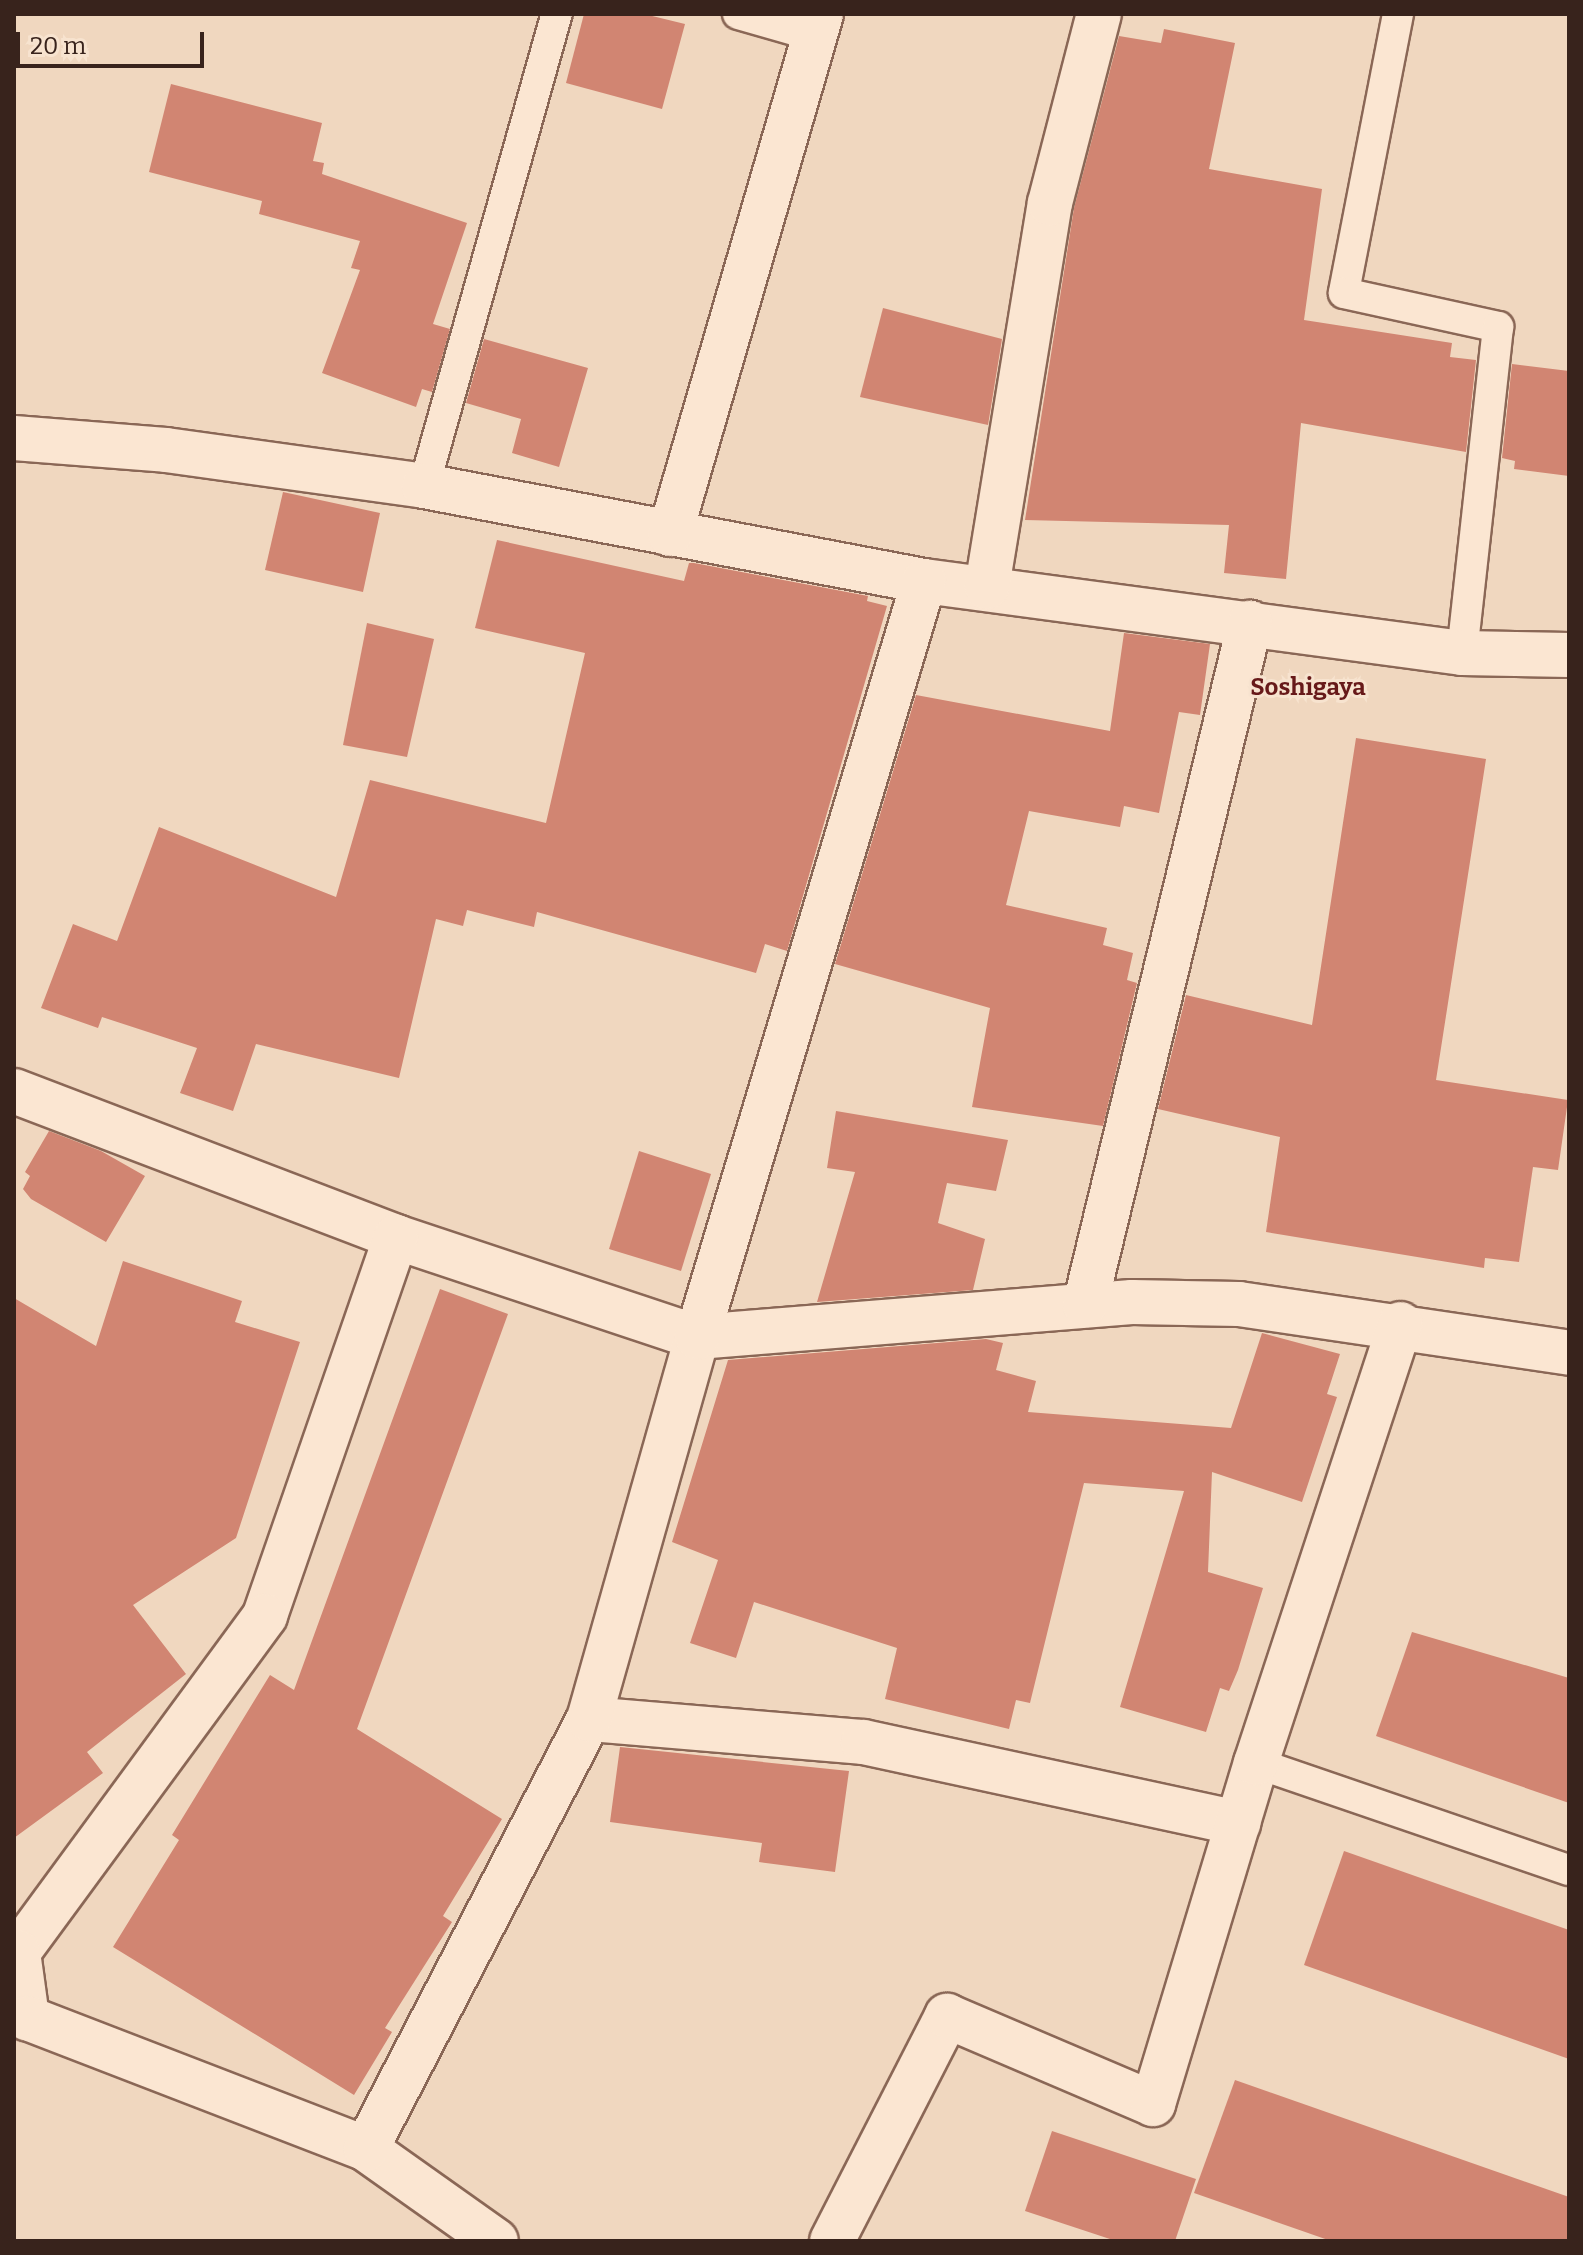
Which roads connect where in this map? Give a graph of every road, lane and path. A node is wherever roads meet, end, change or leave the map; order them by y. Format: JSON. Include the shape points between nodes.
{"nodes":[{"id":1,"x":557,"y":14,"type":"edge"},
{"id":2,"x":738,"y":14,"type":"edge"},
{"id":3,"x":1099,"y":14,"type":"edge"},
{"id":4,"x":1398,"y":14,"type":"edge"},
{"id":5,"x":818,"y":25,"type":"edge"},
{"id":6,"x":14,"y":438,"type":"edge"},
{"id":7,"x":424,"y":486,"type":"junction"},
{"id":8,"x":670,"y":534,"type":"junction"},
{"id":9,"x":924,"y":581,"type":"junction"},
{"id":10,"x":987,"y":587,"type":"junction"},
{"id":11,"x":1250,"y":623,"type":"junction"},
{"id":12,"x":1462,"y":653,"type":"junction"},
{"id":13,"x":1569,"y":655,"type":"edge"},
{"id":14,"x":14,"y":1091,"type":"edge"},
{"id":15,"x":396,"y":1237,"type":"junction"},
{"id":16,"x":1085,"y":1305,"type":"junction"},
{"id":17,"x":1400,"y":1324,"type":"junction"},
{"id":18,"x":697,"y":1337,"type":"junction"},
{"id":19,"x":1569,"y":1353,"type":"edge"},
{"id":20,"x":589,"y":1719,"type":"junction"},
{"id":21,"x":1256,"y":1763,"type":"junction"},
{"id":22,"x":1238,"y":1823,"type":"junction"},
{"id":23,"x":1569,"y":1870,"type":"edge"},
{"id":24,"x":366,"y":2149,"type":"junction"},
{"id":25,"x":496,"y":2241,"type":"edge"},
{"id":26,"x":832,"y":2241,"type":"edge"}],
"edges":[{"from":1,"to":7,"type":"lane"},
{"from":2,"to":5,"type":"lane"},
{"from":3,"to":10,"type":"street","via":[[1050,203]]},
{"from":4,"to":12,"type":"lane","via":[[1344,293],[1498,327]]},
{"from":5,"to":8,"type":"street"},
{"from":6,"to":7,"type":"street","via":[[166,450]]},
{"from":7,"to":8,"type":"street"},
{"from":8,"to":9,"type":"street"},
{"from":9,"to":10,"type":"street"},
{"from":9,"to":18,"type":"street"},
{"from":10,"to":11,"type":"street"},
{"from":11,"to":12,"type":"street"},
{"from":11,"to":16,"type":"street"},
{"from":12,"to":13,"type":"street"},
{"from":14,"to":15,"type":"street"},
{"from":15,"to":18,"type":"street"},
{"from":15,"to":24,"type":"street","via":[[265,1616],[18,1952],[27,2018]]},
{"from":16,"to":17,"type":"street","via":[[1239,1304]]},
{"from":16,"to":18,"type":"street"},
{"from":17,"to":19,"type":"street"},
{"from":17,"to":21,"type":"street"},
{"from":18,"to":20,"type":"street"},
{"from":20,"to":22,"type":"street","via":[[863,1742]]},
{"from":20,"to":24,"type":"street"},
{"from":21,"to":22,"type":"street"},
{"from":21,"to":23,"type":"lane"},
{"from":22,"to":26,"type":"street","via":[[1153,2104],[947,2016]]},
{"from":24,"to":25,"type":"street"}]}
